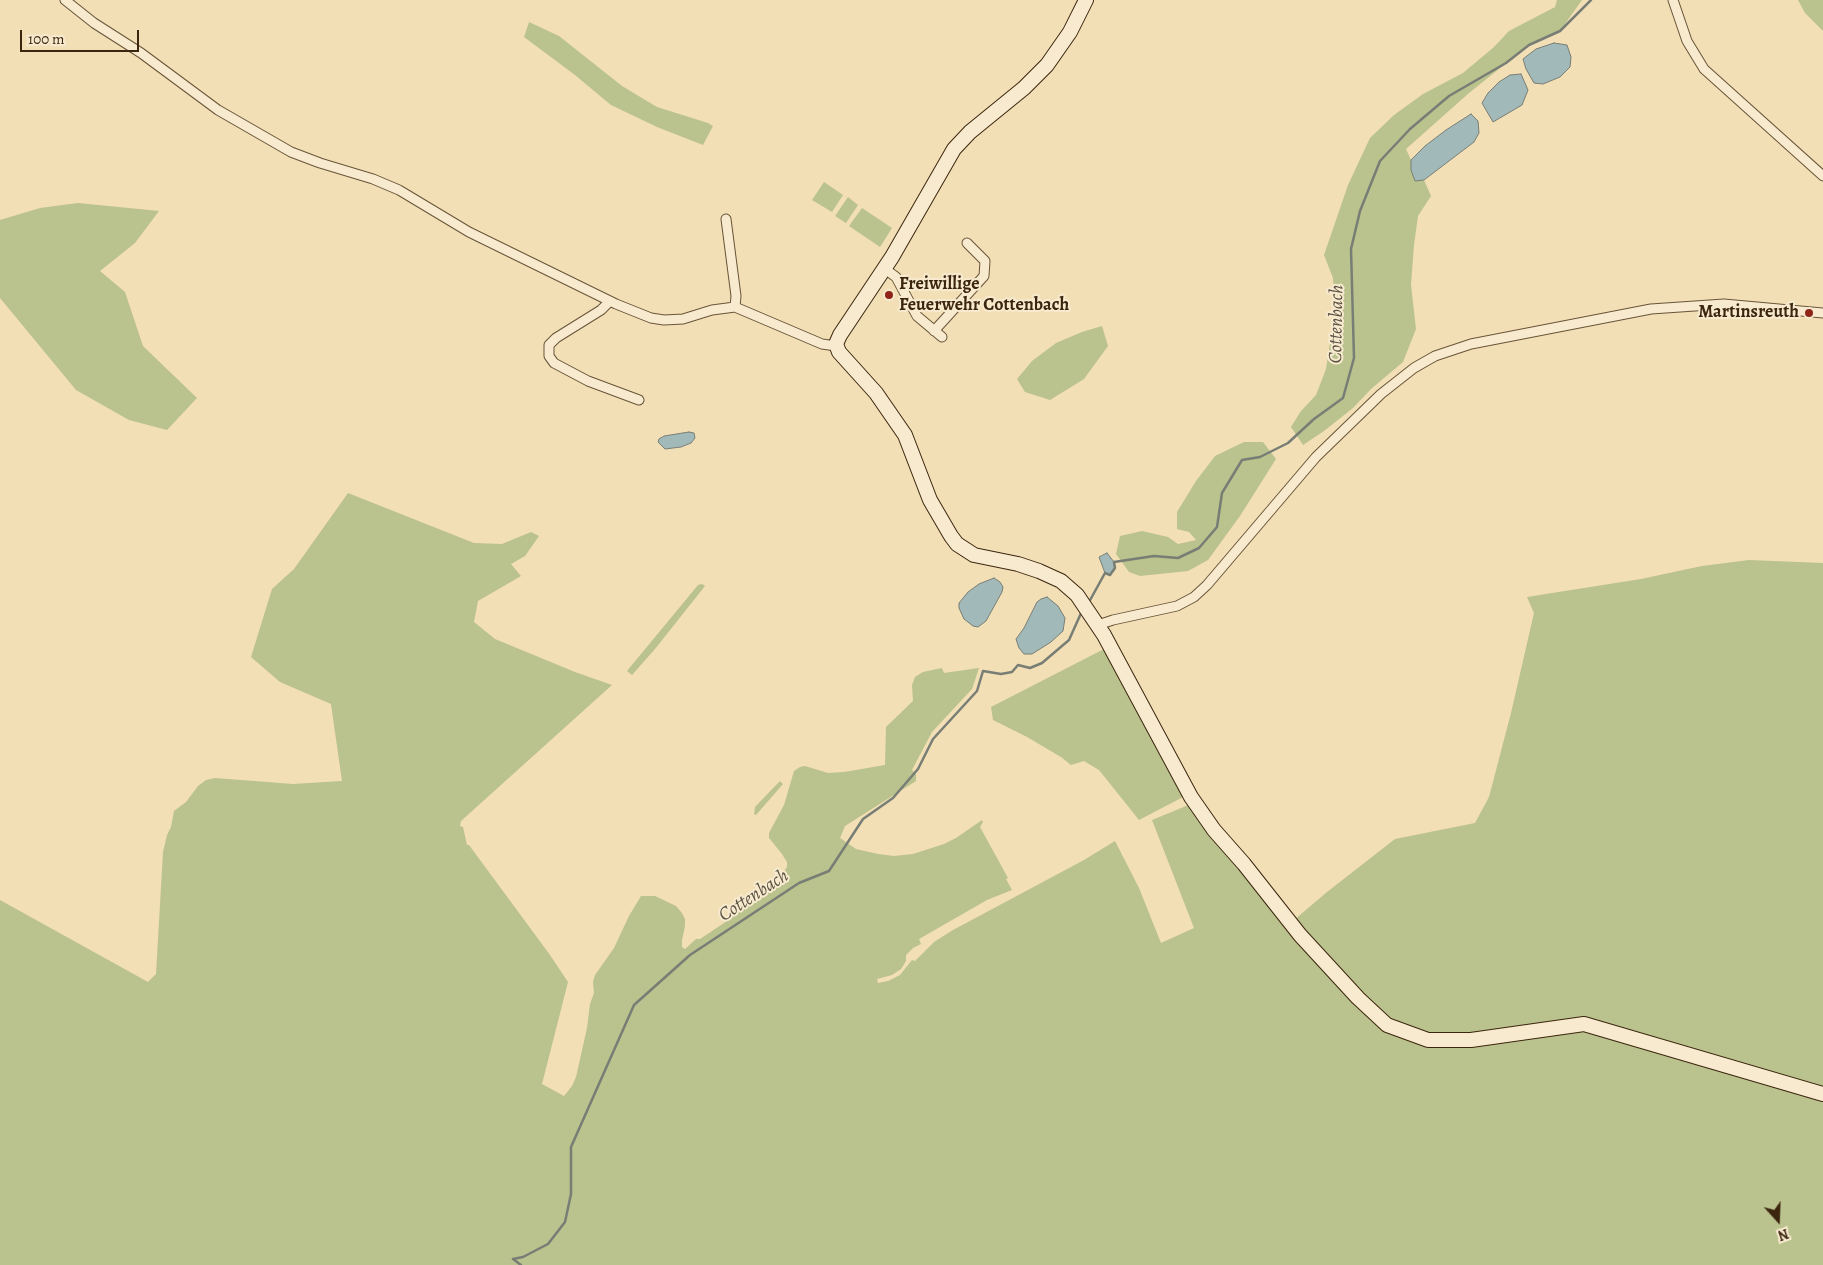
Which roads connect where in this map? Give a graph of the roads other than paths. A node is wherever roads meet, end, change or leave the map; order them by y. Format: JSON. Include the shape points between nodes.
{"nodes":[{"id":1,"x":65,"y":0,"type":"edge"},
{"id":2,"x":1086,"y":0,"type":"edge"},
{"id":3,"x":1673,"y":0,"type":"edge"},
{"id":4,"x":1823,"y":176,"type":"edge"},
{"id":5,"x":726,"y":219,"type":"dead end"},
{"id":6,"x":967,"y":244,"type":"dead end"},
{"id":7,"x":885,"y":269,"type":"junction"},
{"id":8,"x":610,"y":301,"type":"junction"},
{"id":9,"x":735,"y":307,"type":"junction"},
{"id":10,"x":1823,"y":313,"type":"edge"},
{"id":11,"x":934,"y":331,"type":"junction"},
{"id":12,"x":942,"y":337,"type":"dead end"},
{"id":13,"x":836,"y":346,"type":"junction"},
{"id":14,"x":639,"y":400,"type":"dead end"},
{"id":15,"x":1098,"y":625,"type":"junction"},
{"id":16,"x":1823,"y":1094,"type":"edge"}],
"edges":[{"from":1,"to":8,"type":"street","via":[[218,110],[291,152],[398,190],[469,232]]},
{"from":2,"to":7,"type":"street","via":[[1070,32],[1047,65],[954,149]]},
{"from":3,"to":4,"type":"street","via":[[1687,41],[1704,68]]},
{"from":5,"to":9,"type":"street"},
{"from":6,"to":11,"type":"street","via":[[985,261],[984,276]]},
{"from":7,"to":11,"type":"street","via":[[896,277],[917,316]]},
{"from":7,"to":13,"type":"street","via":[[840,335]]},
{"from":8,"to":9,"type":"street","via":[[664,320]]},
{"from":8,"to":14,"type":"street","via":[[605,308],[556,338],[549,345],[549,356],[554,363],[588,381]]},
{"from":9,"to":13,"type":"street","via":[[822,344]]},
{"from":10,"to":15,"type":"street","via":[[1724,304],[1651,309],[1471,344],[1435,356],[1381,394],[1316,457],[1194,597],[1177,606]]},
{"from":11,"to":12,"type":"street"},
{"from":13,"to":15,"type":"street","via":[[876,393],[905,435],[930,500],[957,544],[974,554],[1018,564],[1061,581],[1077,595]]},
{"from":15,"to":16,"type":"street","via":[[1191,797],[1214,830],[1300,935],[1387,1025],[1428,1040],[1471,1040],[1584,1024]]}]}
